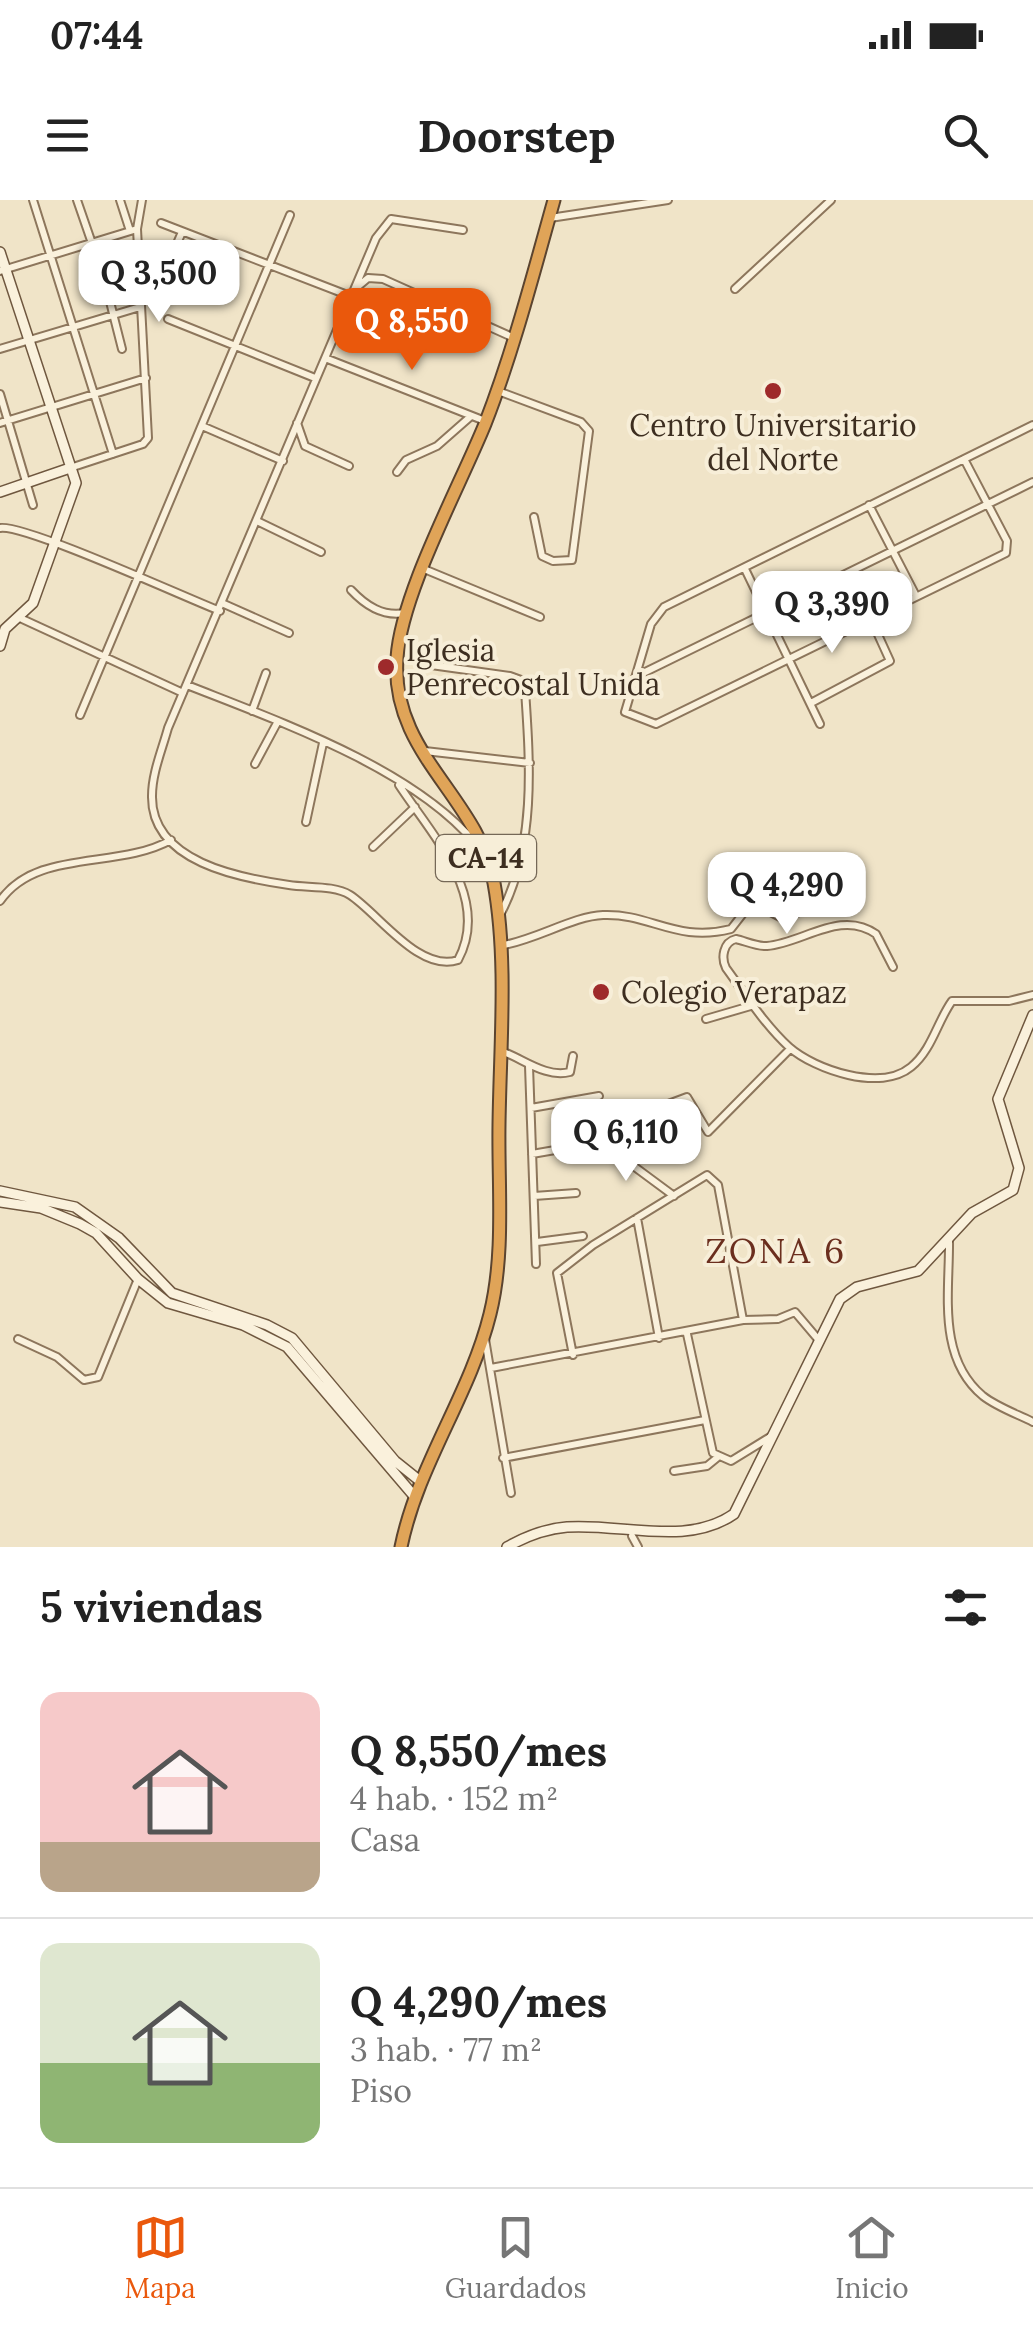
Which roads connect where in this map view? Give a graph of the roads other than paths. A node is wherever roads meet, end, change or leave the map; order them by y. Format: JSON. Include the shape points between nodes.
{"nodes":[{"id":1,"x":32,"y":200,"type":"edge"},
{"id":2,"x":76,"y":200,"type":"edge"},
{"id":3,"x":120,"y":200,"type":"edge"},
{"id":4,"x":142,"y":200,"type":"edge"},
{"id":5,"x":554,"y":200,"type":"edge"},
{"id":6,"x":668,"y":200,"type":"edge"},
{"id":7,"x":831,"y":200,"type":"edge"},
{"id":8,"x":290,"y":215,"type":"dead end"},
{"id":9,"x":548,"y":218,"type":"junction"},
{"id":10,"x":161,"y":223,"type":"dead end"},
{"id":11,"x":133,"y":230,"type":"junction"},
{"id":12,"x":463,"y":230,"type":"dead end"},
{"id":13,"x":182,"y":232,"type":"junction"},
{"id":14,"x":91,"y":244,"type":"junction"},
{"id":15,"x":0,"y":252,"type":"edge"},
{"id":16,"x":52,"y":255,"type":"junction"},
{"id":17,"x":168,"y":264,"type":"dead end"},
{"id":18,"x":268,"y":265,"type":"junction"},
{"id":19,"x":3,"y":270,"type":"edge"},
{"id":20,"x":735,"y":290,"type":"dead end"},
{"id":21,"x":352,"y":293,"type":"junction"},
{"id":22,"x":140,"y":307,"type":"junction"},
{"id":23,"x":114,"y":312,"type":"junction"},
{"id":24,"x":168,"y":320,"type":"dead end"},
{"id":25,"x":75,"y":324,"type":"junction"},
{"id":26,"x":512,"y":337,"type":"junction"},
{"id":27,"x":30,"y":340,"type":"junction"},
{"id":28,"x":236,"y":346,"type":"junction"},
{"id":29,"x":122,"y":348,"type":"dead end"},
{"id":30,"x":0,"y":349,"type":"edge"},
{"id":31,"x":326,"y":358,"type":"junction"},
{"id":32,"x":146,"y":378,"type":"junction"},
{"id":33,"x":314,"y":378,"type":"junction"},
{"id":34,"x":497,"y":390,"type":"junction"},
{"id":35,"x":96,"y":391,"type":"junction"},
{"id":36,"x":0,"y":394,"type":"edge"},
{"id":37,"x":51,"y":406,"type":"junction"},
{"id":38,"x":470,"y":416,"type":"junction"},
{"id":39,"x":4,"y":422,"type":"edge"},
{"id":40,"x":297,"y":422,"type":"junction"},
{"id":41,"x":486,"y":422,"type":"junction"},
{"id":42,"x":1033,"y":425,"type":"edge"},
{"id":43,"x":201,"y":426,"type":"junction"},
{"id":44,"x":113,"y":454,"type":"junction"},
{"id":45,"x":964,"y":460,"type":"junction"},
{"id":46,"x":283,"y":461,"type":"junction"},
{"id":47,"x":349,"y":466,"type":"dead end"},
{"id":48,"x":70,"y":468,"type":"junction"},
{"id":49,"x":398,"y":472,"type":"dead end"},
{"id":50,"x":28,"y":482,"type":"junction"},
{"id":51,"x":1033,"y":482,"type":"edge"},
{"id":52,"x":0,"y":492,"type":"edge"},
{"id":53,"x":988,"y":503,"type":"junction"},
{"id":54,"x":34,"y":505,"type":"dead end"},
{"id":55,"x":869,"y":505,"type":"junction"},
{"id":56,"x":534,"y":517,"type":"dead end"},
{"id":57,"x":259,"y":522,"type":"junction"},
{"id":58,"x":0,"y":528,"type":"edge"},
{"id":59,"x":56,"y":542,"type":"junction"},
{"id":60,"x":892,"y":550,"type":"junction"},
{"id":61,"x":322,"y":552,"type":"dead end"},
{"id":62,"x":424,"y":568,"type":"junction"},
{"id":63,"x":744,"y":569,"type":"junction"},
{"id":64,"x":137,"y":578,"type":"junction"},
{"id":65,"x":351,"y":590,"type":"dead end"},
{"id":66,"x":915,"y":594,"type":"junction"},
{"id":67,"x":222,"y":607,"type":"junction"},
{"id":68,"x":406,"y":613,"type":"junction"},
{"id":69,"x":766,"y":614,"type":"junction"},
{"id":70,"x":540,"y":617,"type":"dead end"},
{"id":71,"x":870,"y":617,"type":"junction"},
{"id":72,"x":20,"y":618,"type":"junction"},
{"id":73,"x":289,"y":633,"type":"dead end"},
{"id":74,"x":0,"y":646,"type":"edge"},
{"id":75,"x":789,"y":658,"type":"junction"},
{"id":76,"x":103,"y":659,"type":"junction"},
{"id":77,"x":432,"y":665,"type":"dead end"},
{"id":78,"x":266,"y":673,"type":"dead end"},
{"id":79,"x":635,"y":677,"type":"junction"},
{"id":80,"x":185,"y":689,"type":"junction"},
{"id":81,"x":811,"y":703,"type":"junction"},
{"id":82,"x":252,"y":711,"type":"junction"},
{"id":83,"x":80,"y":715,"type":"dead end"},
{"id":84,"x":278,"y":724,"type":"junction"},
{"id":85,"x":820,"y":724,"type":"dead end"},
{"id":86,"x":323,"y":743,"type":"junction"},
{"id":87,"x":419,"y":750,"type":"junction"},
{"id":88,"x":530,"y":763,"type":"junction"},
{"id":89,"x":254,"y":764,"type":"dead end"},
{"id":90,"x":400,"y":784,"type":"junction"},
{"id":91,"x":414,"y":808,"type":"junction"},
{"id":92,"x":306,"y":822,"type":"dead end"},
{"id":93,"x":171,"y":840,"type":"junction"},
{"id":94,"x":373,"y":847,"type":"dead end"},
{"id":95,"x":483,"y":852,"type":"junction"},
{"id":96,"x":0,"y":902,"type":"edge"},
{"id":97,"x":816,"y":904,"type":"dead end"},
{"id":98,"x":498,"y":919,"type":"junction"},
{"id":99,"x":498,"y":946,"type":"junction"},
{"id":100,"x":894,"y":967,"type":"dead end"},
{"id":101,"x":1033,"y":995,"type":"edge"},
{"id":102,"x":755,"y":1004,"type":"junction"},
{"id":103,"x":1033,"y":1016,"type":"edge"},
{"id":104,"x":706,"y":1019,"type":"dead end"},
{"id":105,"x":790,"y":1048,"type":"junction"},
{"id":106,"x":500,"y":1051,"type":"junction"},
{"id":107,"x":572,"y":1056,"type":"dead end"},
{"id":108,"x":529,"y":1066,"type":"junction"},
{"id":109,"x":599,"y":1096,"type":"dead end"},
{"id":110,"x":531,"y":1108,"type":"junction"},
{"id":111,"x":584,"y":1144,"type":"dead end"},
{"id":112,"x":532,"y":1154,"type":"junction"},
{"id":113,"x":0,"y":1191,"type":"edge"},
{"id":114,"x":576,"y":1192,"type":"dead end"},
{"id":115,"x":534,"y":1196,"type":"junction"},
{"id":116,"x":674,"y":1196,"type":"junction"},
{"id":117,"x":0,"y":1202,"type":"edge"},
{"id":118,"x":638,"y":1218,"type":"junction"},
{"id":119,"x":583,"y":1236,"type":"dead end"},
{"id":120,"x":949,"y":1237,"type":"junction"},
{"id":121,"x":537,"y":1242,"type":"junction"},
{"id":122,"x":536,"y":1264,"type":"dead end"},
{"id":123,"x":138,"y":1279,"type":"junction"},
{"id":124,"x":151,"y":1291,"type":"junction"},
{"id":125,"x":131,"y":1299,"type":"junction"},
{"id":126,"x":743,"y":1320,"type":"junction"},
{"id":127,"x":484,"y":1333,"type":"junction"},
{"id":128,"x":687,"y":1334,"type":"junction"},
{"id":129,"x":658,"y":1338,"type":"junction"},
{"id":130,"x":818,"y":1338,"type":"junction"},
{"id":131,"x":18,"y":1339,"type":"dead end"},
{"id":132,"x":574,"y":1355,"type":"junction"},
{"id":133,"x":491,"y":1368,"type":"junction"},
{"id":134,"x":705,"y":1420,"type":"junction"},
{"id":135,"x":1033,"y":1422,"type":"edge"},
{"id":136,"x":776,"y":1433,"type":"junction"},
{"id":137,"x":718,"y":1457,"type":"junction"},
{"id":138,"x":503,"y":1458,"type":"junction"},
{"id":139,"x":674,"y":1471,"type":"dead end"},
{"id":140,"x":420,"y":1481,"type":"junction"},
{"id":141,"x":511,"y":1493,"type":"dead end"},
{"id":142,"x":414,"y":1496,"type":"junction"},
{"id":143,"x":632,"y":1536,"type":"junction"},
{"id":144,"x":401,"y":1547,"type":"edge"},
{"id":145,"x":507,"y":1547,"type":"edge"},
{"id":146,"x":638,"y":1547,"type":"edge"}],
"edges":[{"from":1,"to":16,"type":"street"},
{"from":2,"to":14,"type":"street"},
{"from":3,"to":11,"type":"street"},
{"from":4,"to":11,"type":"street"},
{"from":5,"to":9,"type":"highway","number":"CA-14"},
{"from":6,"to":9,"type":"street"},
{"from":7,"to":20,"type":"street"},
{"from":8,"to":18,"type":"street"},
{"from":9,"to":26,"type":"highway","number":"CA-14"},
{"from":10,"to":13,"type":"street"},
{"from":11,"to":14,"type":"street"},
{"from":11,"to":22,"type":"street"},
{"from":12,"to":21,"type":"street","via":[[388,220]]},
{"from":13,"to":17,"type":"street"},
{"from":13,"to":18,"type":"street"},
{"from":14,"to":16,"type":"street"},
{"from":14,"to":23,"type":"street"},
{"from":15,"to":19,"type":"street"},
{"from":16,"to":19,"type":"street"},
{"from":16,"to":25,"type":"street"},
{"from":18,"to":21,"type":"street"},
{"from":18,"to":28,"type":"street"},
{"from":19,"to":27,"type":"street"},
{"from":21,"to":26,"type":"street","via":[[368,278],[383,280]]},
{"from":21,"to":31,"type":"street"},
{"from":22,"to":23,"type":"street"},
{"from":22,"to":32,"type":"street"},
{"from":23,"to":25,"type":"street"},
{"from":23,"to":29,"type":"street"},
{"from":24,"to":28,"type":"street"},
{"from":25,"to":27,"type":"street"},
{"from":25,"to":35,"type":"street"},
{"from":26,"to":34,"type":"highway","number":"CA-14"},
{"from":27,"to":30,"type":"street"},
{"from":27,"to":37,"type":"street"},
{"from":28,"to":33,"type":"street"},
{"from":28,"to":43,"type":"street"},
{"from":31,"to":33,"type":"street"},
{"from":31,"to":38,"type":"street"},
{"from":32,"to":35,"type":"street"},
{"from":32,"to":44,"type":"street","via":[[147,442]]},
{"from":33,"to":40,"type":"street"},
{"from":34,"to":41,"type":"highway","number":"CA-14"},
{"from":34,"to":56,"type":"street","via":[[581,422],[590,434],[572,560],[542,556]]},
{"from":35,"to":37,"type":"street"},
{"from":35,"to":44,"type":"street"},
{"from":36,"to":39,"type":"street"},
{"from":37,"to":39,"type":"street"},
{"from":37,"to":48,"type":"street"},
{"from":38,"to":41,"type":"street"},
{"from":38,"to":49,"type":"street"},
{"from":39,"to":50,"type":"street"},
{"from":40,"to":46,"type":"street"},
{"from":40,"to":47,"type":"street","via":[[304,446]]},
{"from":41,"to":62,"type":"highway","number":"CA-14"},
{"from":42,"to":45,"type":"street"},
{"from":43,"to":46,"type":"street"},
{"from":43,"to":64,"type":"street"},
{"from":44,"to":48,"type":"street"},
{"from":45,"to":53,"type":"street"},
{"from":45,"to":55,"type":"street"},
{"from":46,"to":57,"type":"street"},
{"from":48,"to":50,"type":"street"},
{"from":48,"to":59,"type":"street","via":[[76,490]]},
{"from":50,"to":52,"type":"street"},
{"from":50,"to":54,"type":"street"},
{"from":51,"to":53,"type":"street"},
{"from":53,"to":60,"type":"street"},
{"from":53,"to":66,"type":"street","via":[[1007,541],[1006,554]]},
{"from":55,"to":60,"type":"street"},
{"from":55,"to":63,"type":"street"},
{"from":57,"to":61,"type":"street"},
{"from":57,"to":67,"type":"street"},
{"from":58,"to":59,"type":"street"},
{"from":59,"to":64,"type":"street"},
{"from":59,"to":72,"type":"street","via":[[33,603]]},
{"from":60,"to":66,"type":"street"},
{"from":60,"to":69,"type":"street"},
{"from":62,"to":68,"type":"highway","number":"CA-14"},
{"from":62,"to":70,"type":"street"},
{"from":63,"to":69,"type":"street"},
{"from":63,"to":79,"type":"street","via":[[656,614]]},
{"from":64,"to":67,"type":"street"},
{"from":64,"to":76,"type":"street"},
{"from":65,"to":68,"type":"street","via":[[389,616]]},
{"from":66,"to":71,"type":"street"},
{"from":67,"to":73,"type":"street"},
{"from":67,"to":80,"type":"street"},
{"from":68,"to":87,"type":"highway","number":"CA-14","via":[[397,682]]},
{"from":69,"to":75,"type":"street"},
{"from":69,"to":79,"type":"street"},
{"from":71,"to":75,"type":"street"},
{"from":71,"to":81,"type":"street","via":[[890,661]]},
{"from":72,"to":74,"type":"street","via":[[4,629]]},
{"from":72,"to":76,"type":"street"},
{"from":75,"to":79,"type":"street","via":[[651,724],[624,712]]},
{"from":75,"to":81,"type":"street"},
{"from":76,"to":80,"type":"street"},
{"from":76,"to":83,"type":"street"},
{"from":77,"to":88,"type":"street","via":[[521,680]]},
{"from":78,"to":82,"type":"street"},
{"from":80,"to":82,"type":"street"},
{"from":80,"to":93,"type":"street","via":[[151,800]]},
{"from":81,"to":85,"type":"street"},
{"from":82,"to":84,"type":"street"},
{"from":84,"to":86,"type":"street"},
{"from":84,"to":89,"type":"street"},
{"from":86,"to":90,"type":"street"},
{"from":86,"to":92,"type":"street"},
{"from":87,"to":88,"type":"street"},
{"from":87,"to":95,"type":"highway","number":"CA-14"},
{"from":88,"to":98,"type":"street","via":[[526,826]]},
{"from":90,"to":91,"type":"street"},
{"from":90,"to":95,"type":"street","via":[[443,811]]},
{"from":91,"to":93,"type":"street","via":[[462,884],[465,942],[451,963],[398,938],[347,893],[228,872],[197,862]]},
{"from":91,"to":94,"type":"street"},
{"from":93,"to":96,"type":"street","via":[[122,859],[28,874]]},
{"from":95,"to":98,"type":"highway","number":"CA-14"},
{"from":97,"to":99,"type":"street","via":[[784,919],[760,907],[744,911],[732,928],[692,934],[601,915]]},
{"from":98,"to":99,"type":"highway","number":"CA-14"},
{"from":99,"to":106,"type":"highway","number":"CA-14"},
{"from":100,"to":102,"type":"street","via":[[866,927],[834,927],[768,946],[730,940],[723,962]]},
{"from":101,"to":105,"type":"street","via":[[952,1002],[926,1051],[909,1070],[886,1077],[861,1077]]},
{"from":102,"to":104,"type":"street"},
{"from":102,"to":105,"type":"street"},
{"from":103,"to":120,"type":"street","via":[[998,1099],[1018,1180]]},
{"from":105,"to":116,"type":"street","via":[[708,1132],[687,1097],[601,1129],[601,1142]]},
{"from":106,"to":108,"type":"street"},
{"from":106,"to":127,"type":"highway","number":"CA-14","via":[[496,1270]]},
{"from":107,"to":108,"type":"street","via":[[568,1074]]},
{"from":108,"to":110,"type":"street"},
{"from":109,"to":110,"type":"street"},
{"from":110,"to":112,"type":"street"},
{"from":111,"to":112,"type":"street"},
{"from":112,"to":115,"type":"street"},
{"from":113,"to":140,"type":"street","via":[[75,1207],[119,1238],[172,1293],[292,1338]]},
{"from":114,"to":115,"type":"street"},
{"from":115,"to":121,"type":"street"},
{"from":116,"to":118,"type":"street"},
{"from":116,"to":126,"type":"street","via":[[708,1175],[718,1185]]},
{"from":117,"to":123,"type":"street","via":[[41,1208],[80,1224]]},
{"from":118,"to":129,"type":"street"},
{"from":118,"to":132,"type":"street","via":[[556,1272]]},
{"from":119,"to":121,"type":"street"},
{"from":120,"to":130,"type":"street","via":[[918,1271],[849,1291]]},
{"from":120,"to":135,"type":"street","via":[[949,1332],[960,1362],[985,1398]]},
{"from":121,"to":122,"type":"street"},
{"from":123,"to":124,"type":"street"},
{"from":123,"to":125,"type":"street"},
{"from":124,"to":125,"type":"street"},
{"from":124,"to":142,"type":"street","via":[[287,1347]]},
{"from":125,"to":131,"type":"street","via":[[91,1380]]},
{"from":126,"to":128,"type":"street"},
{"from":126,"to":130,"type":"street","via":[[795,1312]]},
{"from":127,"to":133,"type":"street"},
{"from":127,"to":140,"type":"highway","number":"CA-14"},
{"from":128,"to":129,"type":"street"},
{"from":128,"to":134,"type":"street"},
{"from":129,"to":132,"type":"street"},
{"from":130,"to":136,"type":"street"},
{"from":132,"to":133,"type":"street"},
{"from":133,"to":138,"type":"street"},
{"from":134,"to":137,"type":"street"},
{"from":134,"to":138,"type":"street"},
{"from":136,"to":137,"type":"street","via":[[739,1458]]},
{"from":136,"to":143,"type":"street","via":[[722,1525],[695,1535]]},
{"from":137,"to":139,"type":"street","via":[[707,1466]]},
{"from":138,"to":141,"type":"street"},
{"from":140,"to":142,"type":"highway","number":"CA-14"},
{"from":142,"to":144,"type":"highway","number":"CA-14"},
{"from":143,"to":145,"type":"street","via":[[572,1527],[541,1531]]},
{"from":143,"to":146,"type":"street"}]}
